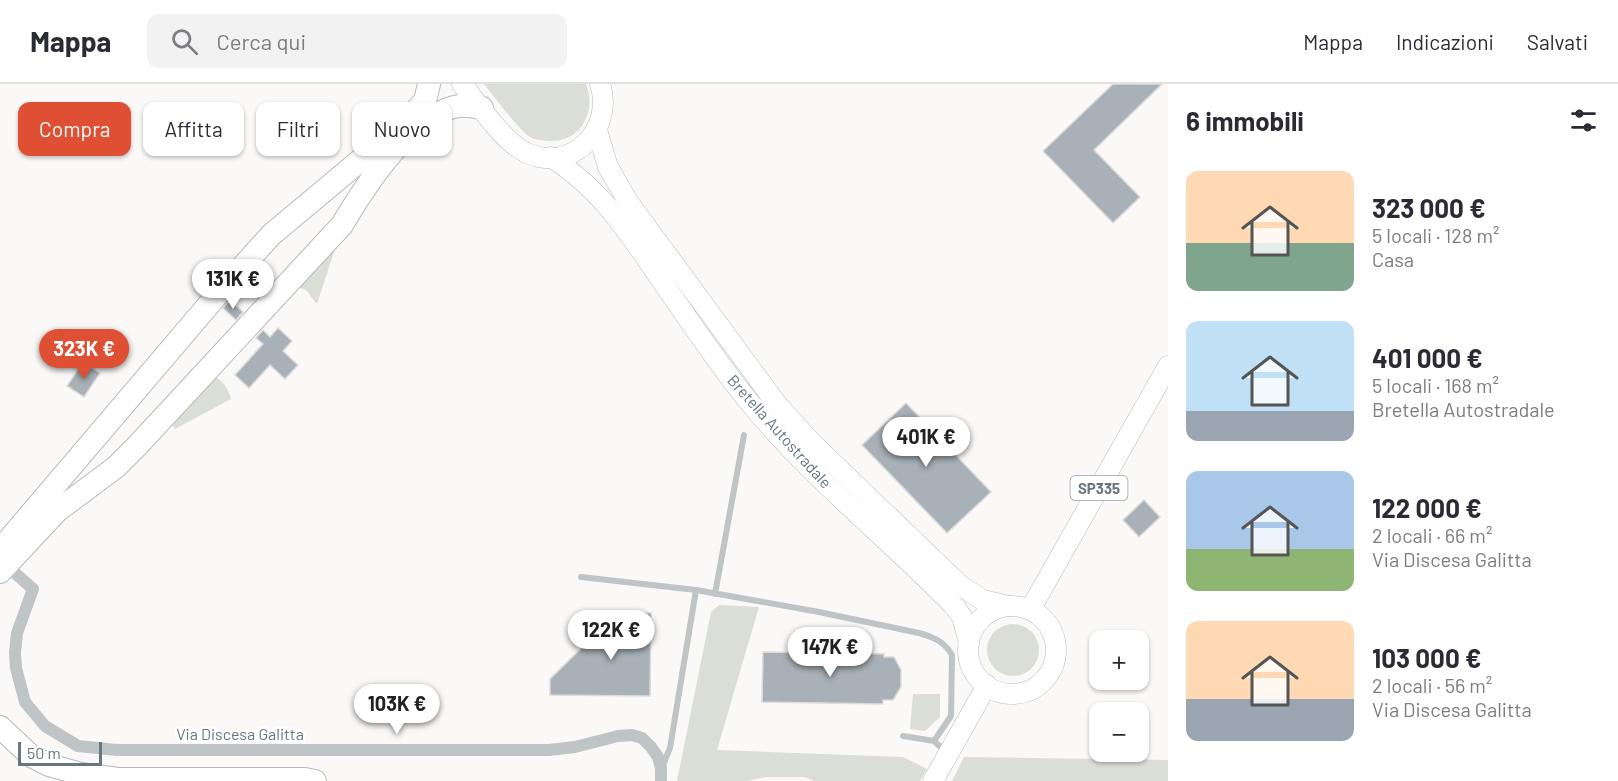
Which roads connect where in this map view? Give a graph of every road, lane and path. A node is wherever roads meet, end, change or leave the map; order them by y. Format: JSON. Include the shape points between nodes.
{"nodes":[{"id":1,"x":429,"y":84,"type":"edge"},
{"id":2,"x":462,"y":84,"type":"edge"},
{"id":3,"x":600,"y":84,"type":"edge"},
{"id":4,"x":482,"y":108,"type":"junction"},
{"id":5,"x":597,"y":130,"type":"junction"},
{"id":6,"x":551,"y":157,"type":"junction"},
{"id":7,"x":1168,"y":366,"type":"edge"},
{"id":8,"x":744,"y":435,"type":"dead end"},
{"id":9,"x":3,"y":568,"type":"edge"},
{"id":10,"x":581,"y":577,"type":"dead end"},
{"id":11,"x":696,"y":590,"type":"junction"},
{"id":12,"x":715,"y":594,"type":"junction"},
{"id":13,"x":1009,"y":606,"type":"junction"},
{"id":14,"x":1030,"y":610,"type":"junction"},
{"id":15,"x":969,"y":643,"type":"junction"},
{"id":16,"x":987,"y":685,"type":"junction"},
{"id":17,"x":0,"y":726,"type":"edge"},
{"id":18,"x":903,"y":736,"type":"dead end"},
{"id":19,"x":941,"y":747,"type":"junction"},
{"id":20,"x":661,"y":774,"type":"joint"},
{"id":21,"x":315,"y":781,"type":"edge"},
{"id":22,"x":933,"y":781,"type":"edge"}],
"edges":[{"from":1,"to":9,"type":"highway","via":[[425,101],[399,128],[271,235],[217,295]]},
{"from":2,"to":4,"type":"main road"},
{"from":3,"to":5,"type":"main road","via":[[604,101]]},
{"from":4,"to":6,"type":"main road","via":[[509,141],[524,152]]},
{"from":4,"to":9,"type":"highway","via":[[461,106],[441,111],[386,159],[342,225],[137,446],[57,512]]},
{"from":5,"to":6,"type":"main road","via":[[576,151]]},
{"from":5,"to":13,"type":"main road","name":"Bretella Autostradale","via":[[609,167],[629,203],[776,403],[810,441],[961,586],[983,600]]},
{"from":6,"to":15,"type":"main road","name":"Bretella Autostradale","via":[[573,171],[615,213],[750,403],[808,467],[955,607]]},
{"from":7,"to":14,"type":"main road","number":"SP335"},
{"from":8,"to":12,"type":"lane"},
{"from":9,"to":20,"type":"street","name":"Via Discesa Galitta","via":[[33,589],[17,633],[16,668],[25,702],[55,734],[78,746],[117,750],[502,751],[575,747],[632,735],[651,747],[658,757]]},
{"from":10,"to":11,"type":"lane"},
{"from":11,"to":12,"type":"lane"},
{"from":11,"to":20,"type":"lane","via":[[670,748]]},
{"from":12,"to":19,"type":"lane","via":[[919,633],[942,643],[952,655],[951,716]]},
{"from":13,"to":14,"type":"main road"},
{"from":13,"to":15,"type":"main road","via":[[982,618]]},
{"from":14,"to":16,"type":"main road","via":[[1046,623],[1055,641],[1050,672],[1036,687],[1016,693],[996,691]]},
{"from":15,"to":16,"type":"main road","via":[[974,671]]},
{"from":16,"to":19,"type":"main road"},
{"from":17,"to":21,"type":"highway","via":[[31,756],[81,774],[118,779]]},
{"from":18,"to":19,"type":"lane"},
{"from":19,"to":22,"type":"main road"}]}
